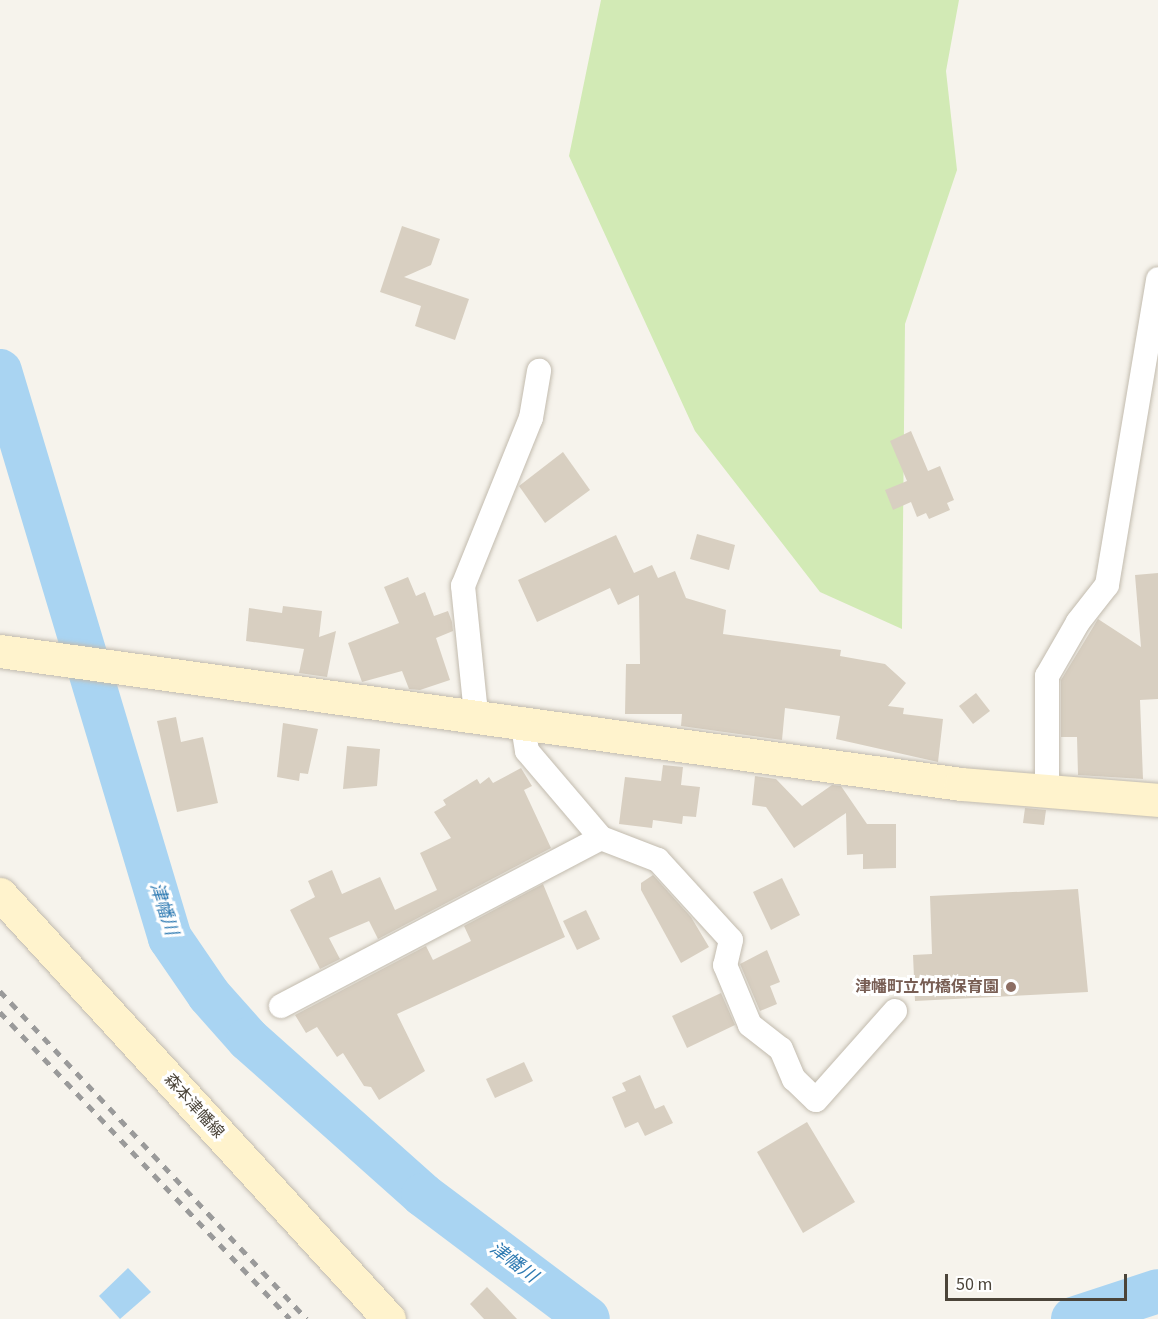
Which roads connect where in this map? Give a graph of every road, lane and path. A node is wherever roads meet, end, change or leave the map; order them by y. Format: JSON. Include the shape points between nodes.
{"nodes":[{"id":1,"x":1158,"y":279,"type":"edge"},
{"id":2,"x":539,"y":371,"type":"dead end"},
{"id":3,"x":0,"y":651,"type":"edge"},
{"id":4,"x":472,"y":719,"type":"junction"},
{"id":5,"x":523,"y":726,"type":"junction"},
{"id":6,"x":1047,"y":791,"type":"junction"},
{"id":7,"x":1158,"y":800,"type":"edge"},
{"id":8,"x":601,"y":838,"type":"junction"},
{"id":9,"x":0,"y":894,"type":"edge"},
{"id":10,"x":281,"y":1006,"type":"dead end"},
{"id":11,"x":895,"y":1011,"type":"dead end"},
{"id":12,"x":389,"y":1319,"type":"edge"}],
"edges":[{"from":1,"to":6,"type":"street","via":[[1107,585],[1078,622],[1047,676]]},
{"from":2,"to":4,"type":"street","via":[[531,418],[463,586],[476,704]]},
{"from":3,"to":4,"type":"street","via":[[138,674]]},
{"from":4,"to":5,"type":"street"},
{"from":5,"to":6,"type":"street"},
{"from":5,"to":8,"type":"street","via":[[527,751]]},
{"from":6,"to":7,"type":"street"},
{"from":8,"to":10,"type":"street"},
{"from":8,"to":11,"type":"street","via":[[658,860],[731,940],[725,965],[750,1025],[781,1049],[794,1079],[816,1100]]},
{"from":9,"to":12,"type":"street","name":"森本津幡線"}]}
